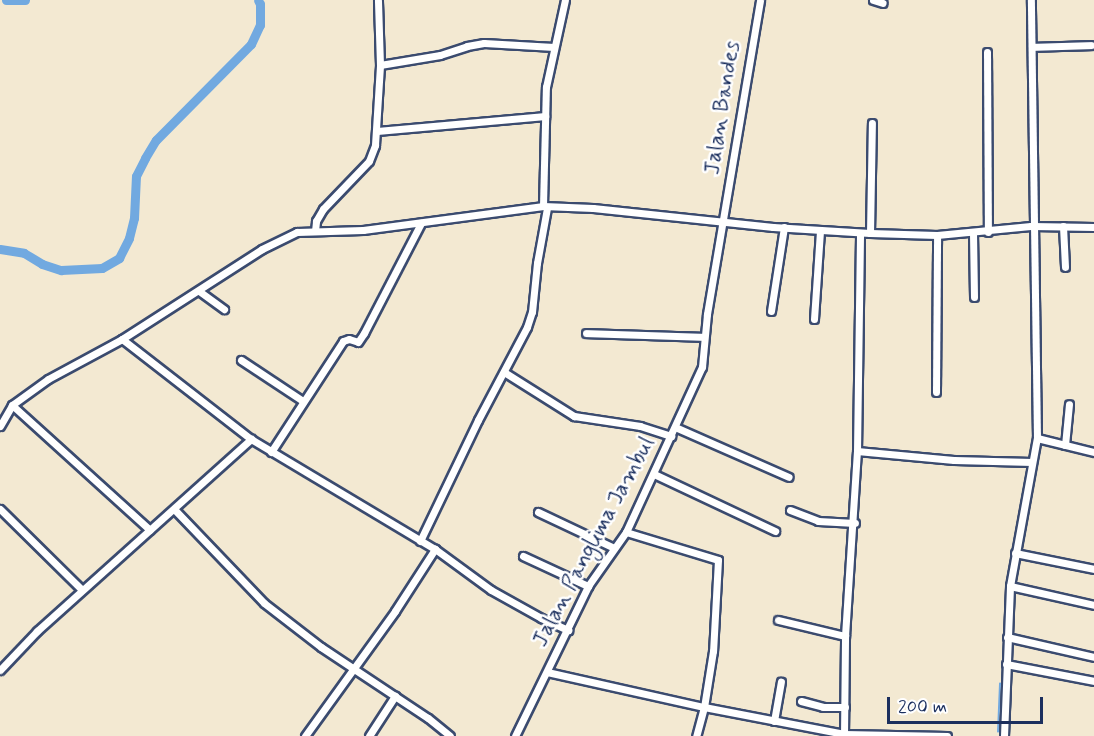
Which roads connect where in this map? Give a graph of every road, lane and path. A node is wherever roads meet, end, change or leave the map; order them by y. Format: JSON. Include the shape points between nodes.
{"nodes":[{"id":1,"x":378,"y":0,"type":"edge"},
{"id":2,"x":565,"y":0,"type":"edge"},
{"id":3,"x":760,"y":0,"type":"edge"},
{"id":4,"x":873,"y":0,"type":"edge"},
{"id":5,"x":1031,"y":0,"type":"edge"},
{"id":6,"x":883,"y":3,"type":"dead end"},
{"id":7,"x":1092,"y":45,"type":"dead end"},
{"id":8,"x":554,"y":47,"type":"junction"},
{"id":9,"x":1032,"y":47,"type":"junction"},
{"id":10,"x":987,"y":52,"type":"dead end"},
{"id":11,"x":380,"y":65,"type":"junction"},
{"id":12,"x":545,"y":116,"type":"junction"},
{"id":13,"x":872,"y":123,"type":"dead end"},
{"id":14,"x":378,"y":131,"type":"junction"},
{"id":15,"x":545,"y":207,"type":"junction"},
{"id":16,"x":723,"y":221,"type":"junction"},
{"id":17,"x":421,"y":223,"type":"junction"},
{"id":18,"x":1029,"y":226,"type":"junction"},
{"id":19,"x":1063,"y":226,"type":"junction"},
{"id":20,"x":784,"y":227,"type":"junction"},
{"id":21,"x":1094,"y":227,"type":"edge"},
{"id":22,"x":820,"y":230,"type":"junction"},
{"id":23,"x":315,"y":231,"type":"junction"},
{"id":24,"x":861,"y":232,"type":"junction"},
{"id":25,"x":988,"y":232,"type":"junction"},
{"id":26,"x":870,"y":233,"type":"junction"},
{"id":27,"x":973,"y":233,"type":"junction"},
{"id":28,"x":937,"y":235,"type":"junction"},
{"id":29,"x":1065,"y":267,"type":"dead end"},
{"id":30,"x":199,"y":291,"type":"junction"},
{"id":31,"x":974,"y":297,"type":"dead end"},
{"id":32,"x":225,"y":309,"type":"dead end"},
{"id":33,"x":771,"y":311,"type":"dead end"},
{"id":34,"x":814,"y":319,"type":"dead end"},
{"id":35,"x":586,"y":333,"type":"dead end"},
{"id":36,"x":704,"y":337,"type":"junction"},
{"id":37,"x":122,"y":339,"type":"junction"},
{"id":38,"x":241,"y":360,"type":"dead end"},
{"id":39,"x":504,"y":372,"type":"junction"},
{"id":40,"x":936,"y":392,"type":"dead end"},
{"id":41,"x":303,"y":401,"type":"junction"},
{"id":42,"x":1069,"y":404,"type":"dead end"},
{"id":43,"x":12,"y":405,"type":"junction"},
{"id":44,"x":0,"y":426,"type":"edge"},
{"id":45,"x":675,"y":427,"type":"junction"},
{"id":46,"x":671,"y":436,"type":"junction"},
{"id":47,"x":1037,"y":438,"type":"junction"},
{"id":48,"x":250,"y":439,"type":"junction"},
{"id":49,"x":1065,"y":445,"type":"junction"},
{"id":50,"x":857,"y":451,"type":"junction"},
{"id":51,"x":271,"y":452,"type":"junction"},
{"id":52,"x":1094,"y":452,"type":"edge"},
{"id":53,"x":1032,"y":462,"type":"junction"},
{"id":54,"x":654,"y":474,"type":"junction"},
{"id":55,"x":789,"y":477,"type":"dead end"},
{"id":56,"x":0,"y":509,"type":"edge"},
{"id":57,"x":174,"y":509,"type":"junction"},
{"id":58,"x":790,"y":510,"type":"dead end"},
{"id":59,"x":538,"y":512,"type":"dead end"},
{"id":60,"x":855,"y":523,"type":"junction"},
{"id":61,"x":150,"y":530,"type":"junction"},
{"id":62,"x":775,"y":531,"type":"dead end"},
{"id":63,"x":626,"y":532,"type":"junction"},
{"id":64,"x":420,"y":541,"type":"junction"},
{"id":65,"x":614,"y":548,"type":"junction"},
{"id":66,"x":435,"y":549,"type":"junction"},
{"id":67,"x":1015,"y":553,"type":"junction"},
{"id":68,"x":523,"y":556,"type":"dead end"},
{"id":69,"x":1094,"y":569,"type":"edge"},
{"id":70,"x":588,"y":586,"type":"junction"},
{"id":71,"x":1010,"y":586,"type":"junction"},
{"id":72,"x":82,"y":590,"type":"junction"},
{"id":73,"x":1094,"y":606,"type":"edge"},
{"id":74,"x":778,"y":620,"type":"dead end"},
{"id":75,"x":568,"y":630,"type":"junction"},
{"id":76,"x":845,"y":636,"type":"junction"},
{"id":77,"x":1007,"y":637,"type":"junction"},
{"id":78,"x":1094,"y":657,"type":"edge"},
{"id":79,"x":1006,"y":664,"type":"junction"},
{"id":80,"x":355,"y":668,"type":"junction"},
{"id":81,"x":0,"y":670,"type":"edge"},
{"id":82,"x":547,"y":672,"type":"junction"},
{"id":83,"x":781,"y":681,"type":"dead end"},
{"id":84,"x":1094,"y":681,"type":"edge"},
{"id":85,"x":395,"y":696,"type":"junction"},
{"id":86,"x":801,"y":701,"type":"dead end"},
{"id":87,"x":704,"y":707,"type":"junction"},
{"id":88,"x":845,"y":707,"type":"junction"},
{"id":89,"x":774,"y":721,"type":"junction"},
{"id":90,"x":445,"y":735,"type":"edge"},
{"id":91,"x":844,"y":735,"type":"edge"},
{"id":92,"x":305,"y":736,"type":"edge"},
{"id":93,"x":369,"y":736,"type":"edge"},
{"id":94,"x":515,"y":736,"type":"edge"},
{"id":95,"x":696,"y":736,"type":"edge"},
{"id":96,"x":947,"y":736,"type":"edge"},
{"id":97,"x":1004,"y":736,"type":"edge"}],
"edges":[{"from":1,"to":11,"type":"street"},
{"from":2,"to":8,"type":"street"},
{"from":3,"to":16,"type":"street","name":"Jalan Bandes"},
{"from":4,"to":6,"type":"street"},
{"from":5,"to":9,"type":"street"},
{"from":7,"to":9,"type":"street"},
{"from":8,"to":11,"type":"street","via":[[484,43]]},
{"from":8,"to":12,"type":"street"},
{"from":9,"to":18,"type":"street"},
{"from":10,"to":25,"type":"street"},
{"from":11,"to":14,"type":"street"},
{"from":12,"to":14,"type":"street"},
{"from":12,"to":15,"type":"street"},
{"from":13,"to":26,"type":"street"},
{"from":14,"to":23,"type":"street","via":[[369,161],[323,209]]},
{"from":15,"to":16,"type":"street"},
{"from":15,"to":17,"type":"street"},
{"from":15,"to":39,"type":"street","via":[[532,312]]},
{"from":16,"to":20,"type":"street"},
{"from":16,"to":36,"type":"street","name":"Jalan Panglima Jambul"},
{"from":17,"to":23,"type":"street"},
{"from":17,"to":41,"type":"street","via":[[364,333],[358,342],[344,341]]},
{"from":18,"to":19,"type":"street"},
{"from":18,"to":25,"type":"street"},
{"from":18,"to":47,"type":"street"},
{"from":19,"to":21,"type":"street"},
{"from":19,"to":29,"type":"street"},
{"from":20,"to":22,"type":"street"},
{"from":20,"to":33,"type":"street"},
{"from":22,"to":24,"type":"street"},
{"from":22,"to":34,"type":"street"},
{"from":23,"to":30,"type":"street","via":[[286,235]]},
{"from":24,"to":26,"type":"street"},
{"from":24,"to":50,"type":"street"},
{"from":25,"to":27,"type":"street"},
{"from":26,"to":28,"type":"street"},
{"from":27,"to":28,"type":"street"},
{"from":27,"to":31,"type":"street"},
{"from":28,"to":40,"type":"street"},
{"from":30,"to":32,"type":"street"},
{"from":30,"to":37,"type":"street"},
{"from":35,"to":36,"type":"street"},
{"from":36,"to":45,"type":"street","name":"Jalan Panglima Jambul","via":[[702,367]]},
{"from":37,"to":43,"type":"street","via":[[48,379]]},
{"from":37,"to":48,"type":"street"},
{"from":38,"to":41,"type":"street"},
{"from":39,"to":46,"type":"street","via":[[574,416],[640,426]]},
{"from":39,"to":64,"type":"street"},
{"from":41,"to":51,"type":"street"},
{"from":42,"to":49,"type":"street"},
{"from":43,"to":44,"type":"street"},
{"from":43,"to":61,"type":"street"},
{"from":45,"to":46,"type":"street","name":"Jalan Panglima Jambul"},
{"from":45,"to":55,"type":"street"},
{"from":46,"to":54,"type":"street","name":"Jalan Panglima Jambul"},
{"from":47,"to":49,"type":"street"},
{"from":47,"to":53,"type":"street"},
{"from":48,"to":51,"type":"street"},
{"from":48,"to":57,"type":"street"},
{"from":49,"to":52,"type":"street"},
{"from":50,"to":53,"type":"street"},
{"from":50,"to":60,"type":"street"},
{"from":51,"to":64,"type":"street"},
{"from":53,"to":67,"type":"street"},
{"from":54,"to":62,"type":"street"},
{"from":54,"to":63,"type":"street","name":"Jalan Panglima Jambul"},
{"from":56,"to":72,"type":"street"},
{"from":57,"to":61,"type":"street"},
{"from":57,"to":80,"type":"street","via":[[264,603]]},
{"from":58,"to":60,"type":"street","via":[[818,521]]},
{"from":59,"to":65,"type":"street"},
{"from":60,"to":76,"type":"street"},
{"from":61,"to":72,"type":"street"},
{"from":63,"to":65,"type":"street","name":"Jalan Panglima Jambul"},
{"from":63,"to":87,"type":"street","via":[[718,560],[713,651]]},
{"from":64,"to":66,"type":"street"},
{"from":65,"to":70,"type":"street","name":"Jalan Panglima Jambul"},
{"from":66,"to":75,"type":"street","via":[[491,590]]},
{"from":66,"to":80,"type":"street"},
{"from":67,"to":69,"type":"street"},
{"from":67,"to":71,"type":"street"},
{"from":68,"to":70,"type":"street"},
{"from":70,"to":75,"type":"street","name":"Jalan Panglima Jambul"},
{"from":71,"to":73,"type":"street"},
{"from":71,"to":77,"type":"street"},
{"from":72,"to":81,"type":"street"},
{"from":74,"to":76,"type":"street"},
{"from":75,"to":82,"type":"street","name":"Jalan Panglima Jambul"},
{"from":76,"to":88,"type":"street"},
{"from":77,"to":78,"type":"street"},
{"from":77,"to":79,"type":"street"},
{"from":79,"to":84,"type":"street"},
{"from":79,"to":97,"type":"street"},
{"from":80,"to":85,"type":"street"},
{"from":80,"to":92,"type":"street"},
{"from":82,"to":87,"type":"street"},
{"from":82,"to":94,"type":"street","name":"Jalan Panglima Jambul"},
{"from":83,"to":89,"type":"street"},
{"from":85,"to":90,"type":"street"},
{"from":85,"to":93,"type":"street"},
{"from":86,"to":88,"type":"street"},
{"from":87,"to":89,"type":"street"},
{"from":87,"to":95,"type":"street"},
{"from":88,"to":91,"type":"street"},
{"from":89,"to":91,"type":"street"},
{"from":91,"to":96,"type":"street"}]}
